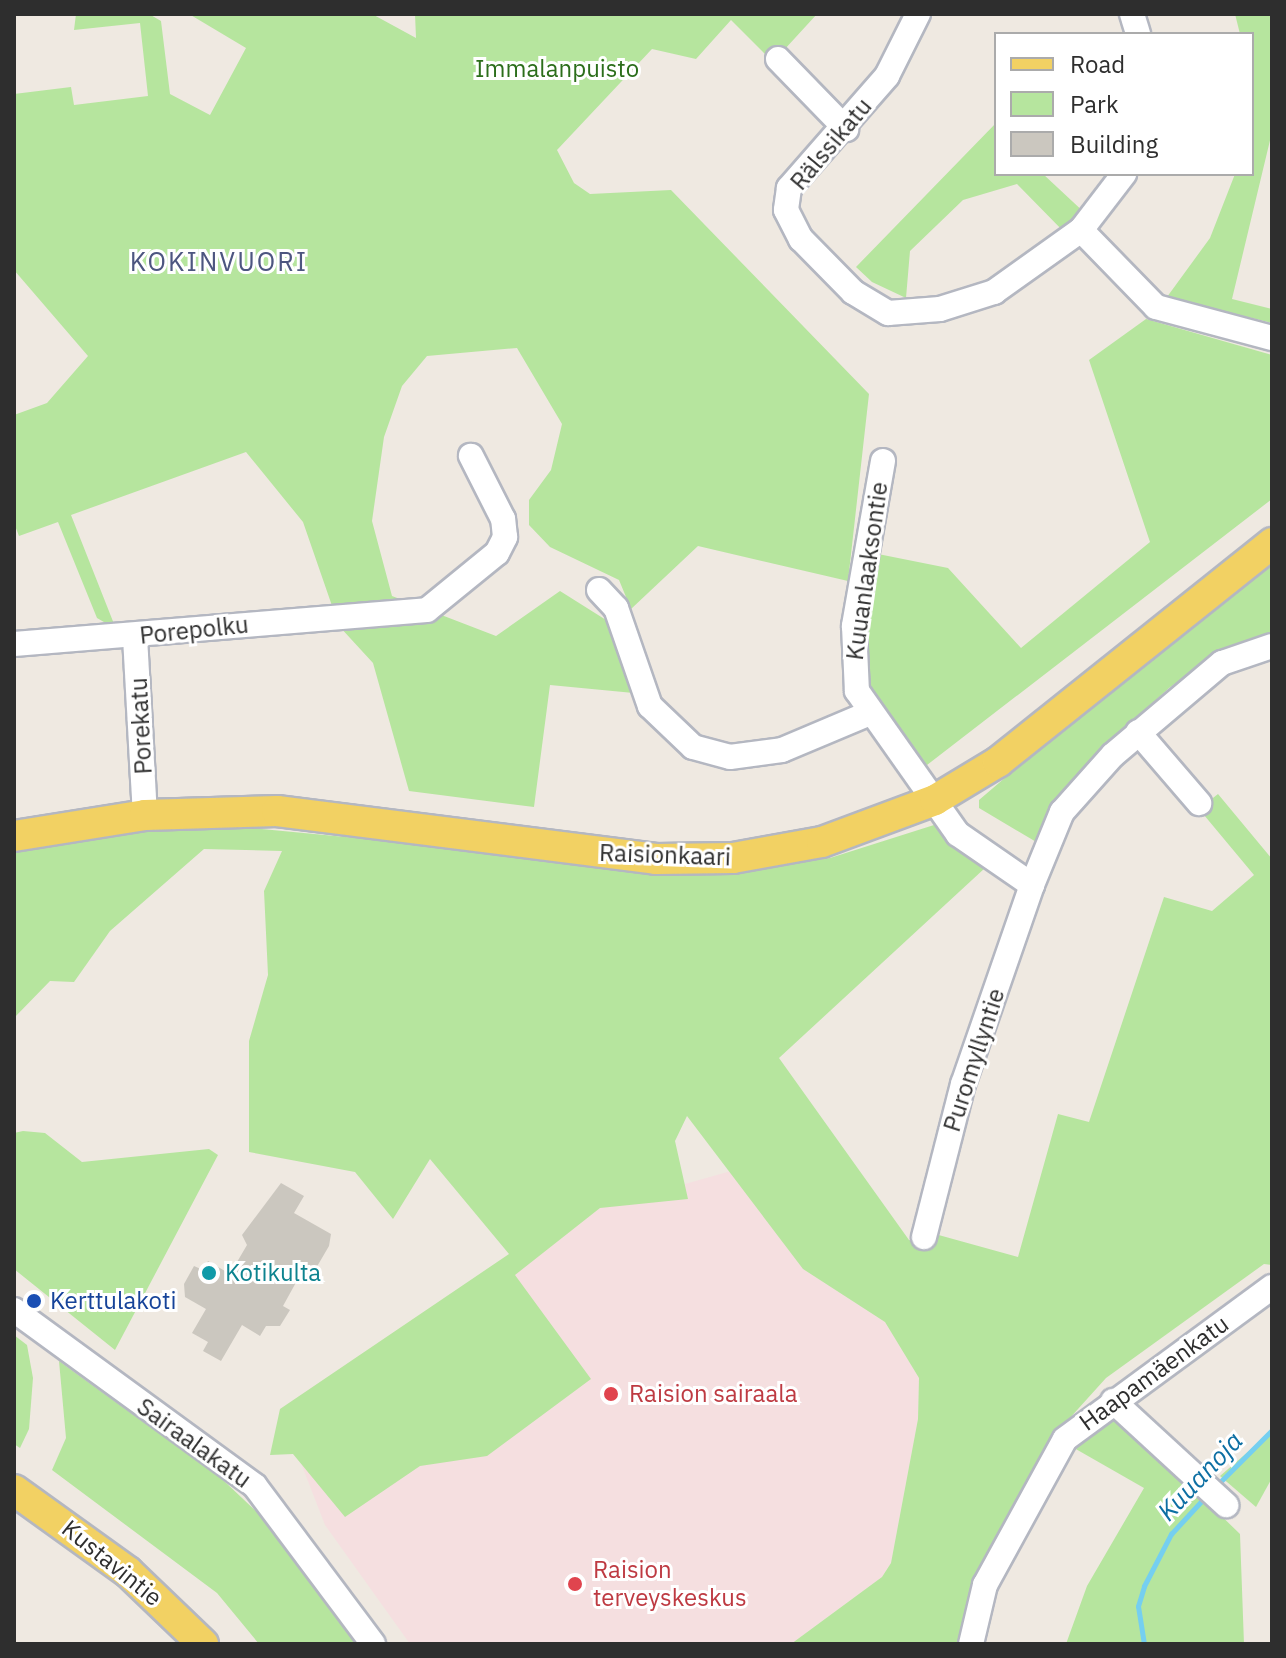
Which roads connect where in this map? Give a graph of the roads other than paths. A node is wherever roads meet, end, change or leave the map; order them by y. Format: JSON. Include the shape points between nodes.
{"nodes":[{"id":1,"x":918,"y":14,"type":"edge"},
{"id":2,"x":778,"y":59,"type":"dead end"},
{"id":3,"x":846,"y":129,"type":"junction"},
{"id":4,"x":1122,"y":176,"type":"edge"},
{"id":5,"x":1081,"y":230,"type":"junction"},
{"id":6,"x":1272,"y":338,"type":"edge"},
{"id":7,"x":471,"y":456,"type":"dead end"},
{"id":8,"x":883,"y":461,"type":"dead end"},
{"id":9,"x":1272,"y":543,"type":"edge"},
{"id":10,"x":599,"y":590,"type":"dead end"},
{"id":11,"x":135,"y":637,"type":"junction"},
{"id":12,"x":14,"y":644,"type":"edge"},
{"id":13,"x":1272,"y":646,"type":"edge"},
{"id":14,"x":870,"y":713,"type":"junction"},
{"id":15,"x":1138,"y":732,"type":"junction"},
{"id":16,"x":935,"y":800,"type":"junction"},
{"id":17,"x":1199,"y":803,"type":"dead end"},
{"id":18,"x":145,"y":815,"type":"junction"},
{"id":19,"x":14,"y":836,"type":"edge"},
{"id":20,"x":1032,"y":885,"type":"junction"},
{"id":21,"x":924,"y":1237,"type":"dead end"},
{"id":22,"x":1272,"y":1287,"type":"edge"},
{"id":23,"x":14,"y":1310,"type":"edge"},
{"id":24,"x":1113,"y":1401,"type":"junction"},
{"id":25,"x":14,"y":1490,"type":"edge"},
{"id":26,"x":1226,"y":1505,"type":"dead end"},
{"id":27,"x":203,"y":1644,"type":"edge"},
{"id":28,"x":373,"y":1644,"type":"edge"},
{"id":29,"x":971,"y":1644,"type":"edge"}],
"edges":[{"from":1,"to":3,"type":"street","name":"Rälssikatu","via":[[887,76]]},
{"from":2,"to":3,"type":"street"},
{"from":3,"to":5,"type":"street","name":"Rälssikatu","via":[[789,188],[786,210],[826,269],[888,313],[940,309],[994,292]]},
{"from":4,"to":5,"type":"street","name":"Rälssikatu"},
{"from":5,"to":6,"type":"street","via":[[1163,311]]},
{"from":7,"to":11,"type":"street","name":"Porepolku","via":[[503,519],[505,537],[497,553],[427,610],[402,617],[374,611]]},
{"from":8,"to":14,"type":"street","name":"Kuuanlaaksontie","via":[[852,656],[857,691]]},
{"from":9,"to":16,"type":"main road","name":"Raisionkaari","via":[[1051,722]]},
{"from":10,"to":14,"type":"street","via":[[616,608],[650,706],[693,747],[730,757],[782,750]]},
{"from":11,"to":12,"type":"street","name":"Porepolku"},
{"from":11,"to":18,"type":"street","name":"Porekatu"},
{"from":13,"to":15,"type":"street","name":"Puromyllyntie","via":[[1222,663]]},
{"from":14,"to":16,"type":"street","name":"Kuuanlaaksontie"},
{"from":15,"to":17,"type":"street"},
{"from":15,"to":20,"type":"street","name":"Puromyllyntie","via":[[1062,812]]},
{"from":16,"to":18,"type":"main road","name":"Raisionkaari","via":[[822,842],[701,860],[572,851],[277,811]]},
{"from":16,"to":20,"type":"street","via":[[958,834]]},
{"from":18,"to":19,"type":"main road","name":"Raisionkaari"},
{"from":20,"to":21,"type":"street","name":"Puromyllyntie","via":[[963,1084]]},
{"from":22,"to":24,"type":"street","name":"Haapamäenkatu"},
{"from":23,"to":28,"type":"street","name":"Sairaalakatu","via":[[255,1486]]},
{"from":24,"to":26,"type":"street","via":[[1205,1480]]},
{"from":24,"to":29,"type":"street","name":"Haapamäenkatu","via":[[1065,1439],[985,1585]]},
{"from":25,"to":27,"type":"main road","name":"Kustavintie","via":[[128,1572]]}]}
